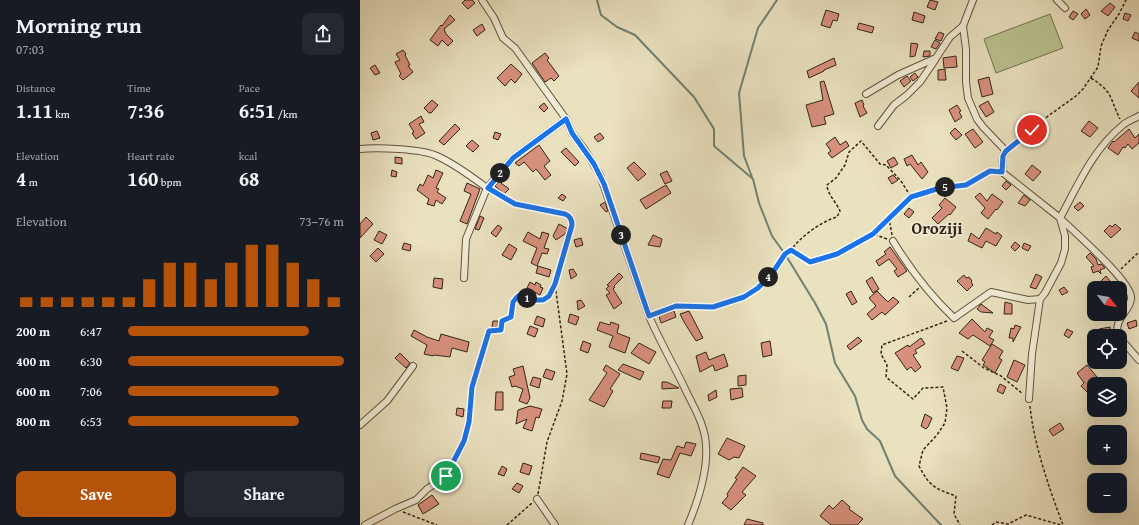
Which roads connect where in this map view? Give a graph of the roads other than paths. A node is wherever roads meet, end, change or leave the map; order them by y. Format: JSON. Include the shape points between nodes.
{"nodes":[{"id":1,"x":482,"y":0,"type":"edge"},
{"id":2,"x":973,"y":0,"type":"edge"},
{"id":3,"x":1057,"y":0,"type":"edge"},
{"id":4,"x":1065,"y":8,"type":"dead end"},
{"id":5,"x":963,"y":26,"type":"junction"},
{"id":6,"x":936,"y":58,"type":"junction"},
{"id":7,"x":866,"y":94,"type":"dead end"},
{"id":8,"x":1139,"y":116,"type":"edge"},
{"id":9,"x":566,"y":119,"type":"junction"},
{"id":10,"x":878,"y":126,"type":"dead end"},
{"id":11,"x":360,"y":149,"type":"edge"},
{"id":12,"x":488,"y":188,"type":"junction"},
{"id":13,"x":1060,"y":218,"type":"junction"},
{"id":14,"x":893,"y":241,"type":"road end"},
{"id":15,"x":464,"y":278,"type":"dead end"},
{"id":16,"x":1040,"y":299,"type":"junction"},
{"id":17,"x":1117,"y":329,"type":"edge"},
{"id":18,"x":1127,"y":346,"type":"edge"},
{"id":19,"x":1139,"y":360,"type":"edge"},
{"id":20,"x":413,"y":366,"type":"dead end"},
{"id":21,"x":1029,"y":399,"type":"road end"},
{"id":22,"x":360,"y":426,"type":"edge"},
{"id":23,"x":448,"y":474,"type":"road end"},
{"id":24,"x":537,"y":500,"type":"road end"},
{"id":25,"x":365,"y":525,"type":"edge"},
{"id":26,"x":555,"y":525,"type":"edge"},
{"id":27,"x":688,"y":525,"type":"edge"}],
"edges":[{"from":1,"to":9,"type":"street","via":[[503,38],[523,58]]},
{"from":2,"to":5,"type":"street"},
{"from":3,"to":4,"type":"street"},
{"from":5,"to":6,"type":"street","via":[[950,37]]},
{"from":5,"to":13,"type":"street","via":[[968,98],[980,123],[1006,151],[1003,156],[1002,172]]},
{"from":6,"to":7,"type":"street","via":[[898,75]]},
{"from":6,"to":10,"type":"street","via":[[920,82],[894,105]]},
{"from":8,"to":13,"type":"street","via":[[1123,124],[1102,146],[1092,159]]},
{"from":9,"to":12,"type":"street","via":[[513,158]]},
{"from":9,"to":27,"type":"street","via":[[604,184],[649,316],[702,424],[706,461]]},
{"from":11,"to":12,"type":"street","via":[[424,152],[437,156]]},
{"from":12,"to":15,"type":"street","via":[[466,239]]},
{"from":13,"to":16,"type":"street","via":[[1066,249],[1061,263]]},
{"from":13,"to":17,"type":"street","via":[[1127,285],[1131,297]]},
{"from":14,"to":16,"type":"street","via":[[923,284],[954,318],[991,292],[1028,300]]},
{"from":16,"to":21,"type":"street"},
{"from":18,"to":19,"type":"street"},
{"from":20,"to":22,"type":"street","via":[[387,401]]},
{"from":23,"to":25,"type":"street","via":[[416,500]]},
{"from":24,"to":26,"type":"street"}]}
